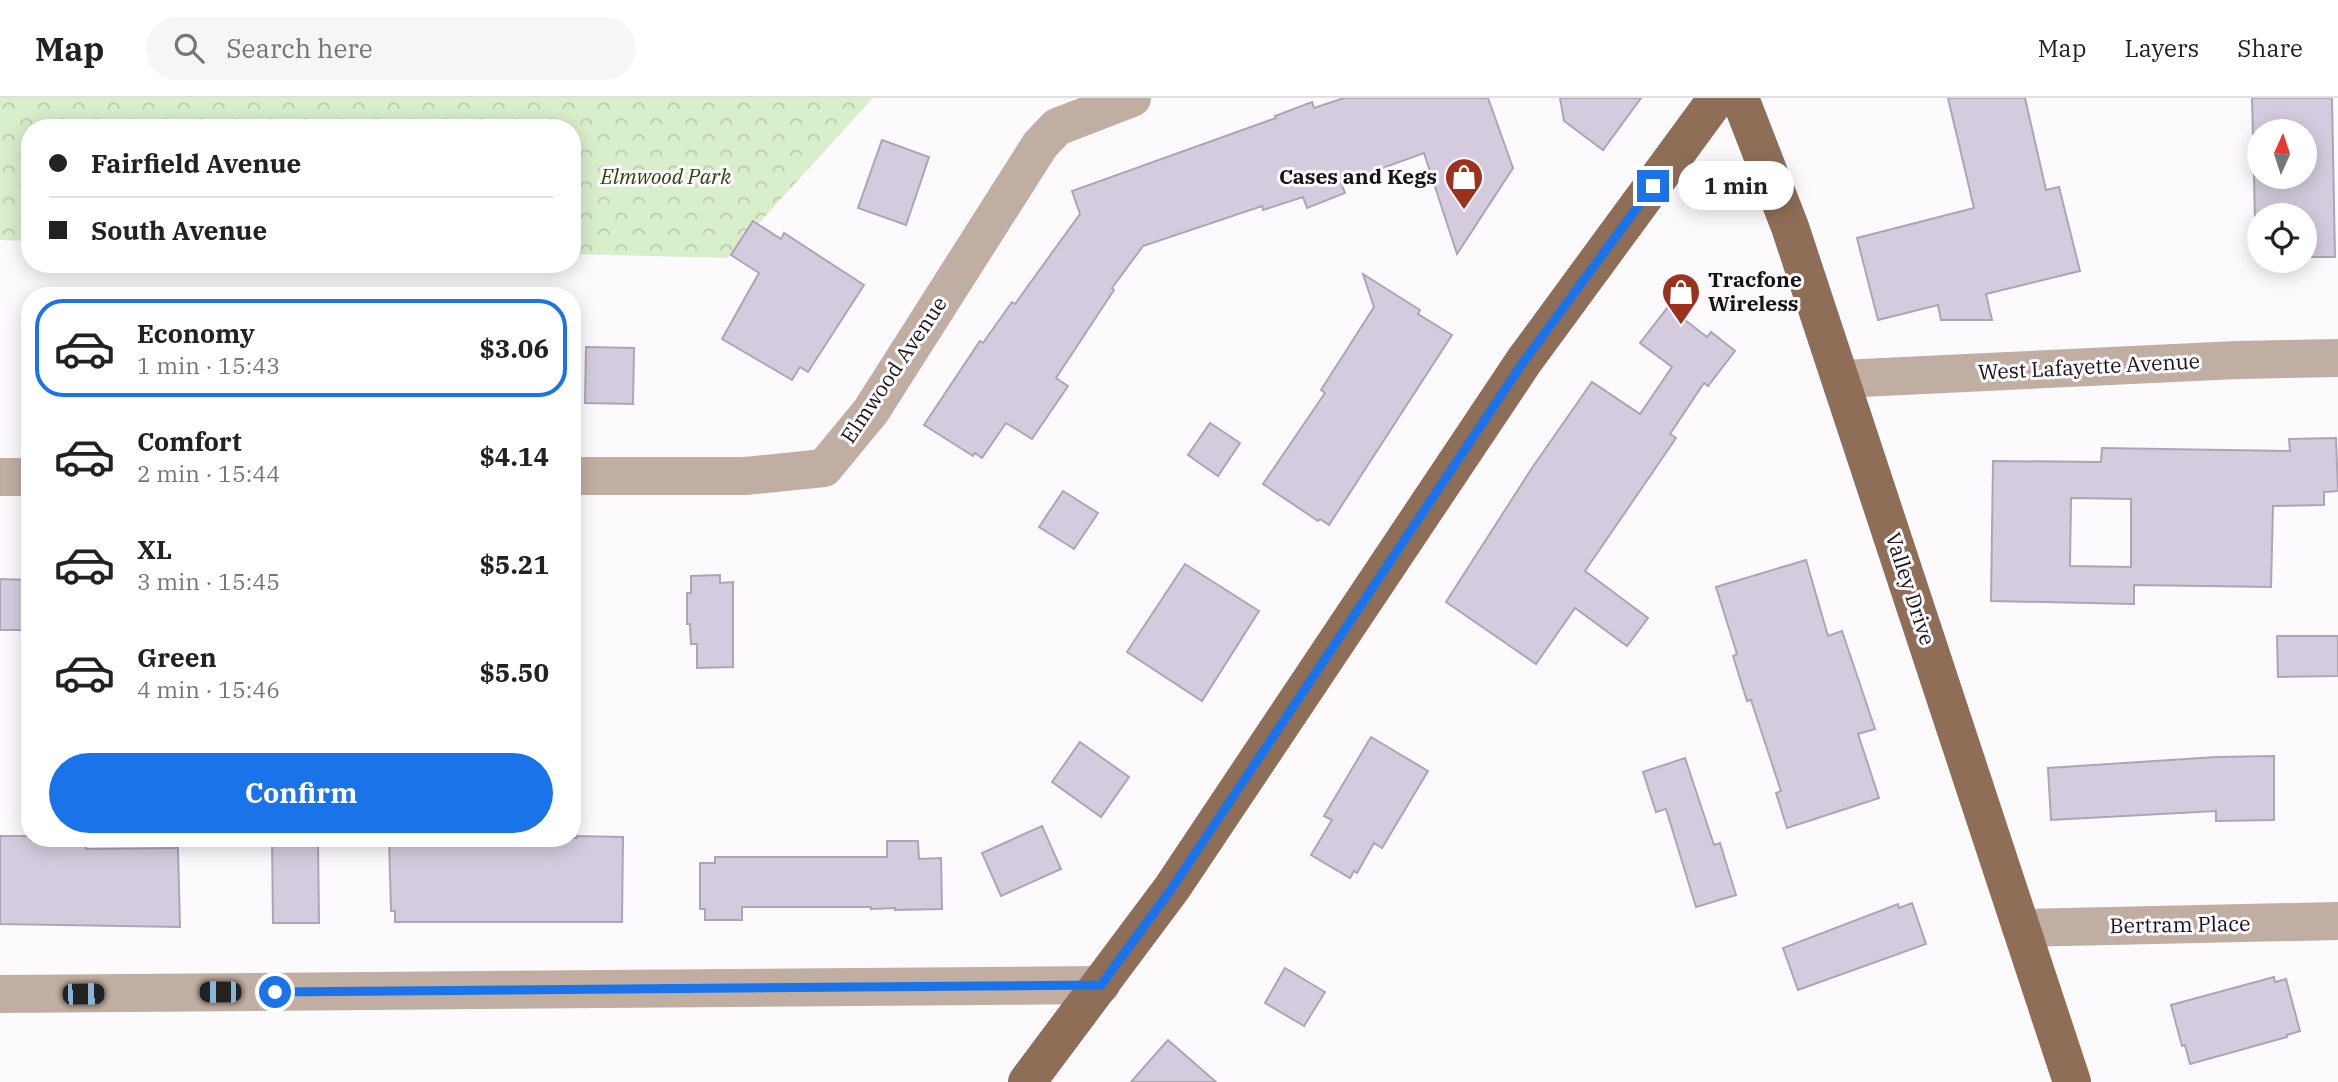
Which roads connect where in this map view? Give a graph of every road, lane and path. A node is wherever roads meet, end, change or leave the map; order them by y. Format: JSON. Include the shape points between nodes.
{"nodes":[{"id":1,"x":1132,"y":98,"type":"edge"},
{"id":2,"x":1717,"y":98,"type":"edge"},
{"id":3,"x":1740,"y":98,"type":"edge"},
{"id":4,"x":1083,"y":106,"type":"edge"},
{"id":5,"x":2338,"y":358,"type":"edge"},
{"id":6,"x":1841,"y":379,"type":"junction"},
{"id":7,"x":581,"y":476,"type":"edge"},
{"id":8,"x":0,"y":477,"type":"edge"},
{"id":9,"x":21,"y":477,"type":"edge"},
{"id":10,"x":2338,"y":921,"type":"edge"},
{"id":11,"x":2021,"y":928,"type":"junction"},
{"id":12,"x":1101,"y":985,"type":"junction"},
{"id":13,"x":0,"y":994,"type":"edge"},
{"id":14,"x":1027,"y":1082,"type":"edge"},
{"id":15,"x":2072,"y":1082,"type":"edge"}],
"edges":[{"from":1,"to":4,"type":"street","name":"Elmwood Avenue"},
{"from":2,"to":12,"type":"main road","via":[[1524,361],[1172,888]]},
{"from":3,"to":6,"type":"main road","name":"Valley Drive"},
{"from":4,"to":7,"type":"street","name":"Elmwood Avenue","via":[[1040,145],[871,411],[824,468],[745,476]]},
{"from":5,"to":6,"type":"street","name":"West Lafayette Avenue"},
{"from":6,"to":11,"type":"main road","name":"Valley Drive"},
{"from":8,"to":9,"type":"street"},
{"from":10,"to":11,"type":"street","name":"Bertram Place"},
{"from":11,"to":15,"type":"main road","name":"Valley Drive"},
{"from":12,"to":13,"type":"street"},
{"from":12,"to":14,"type":"main road"}]}
